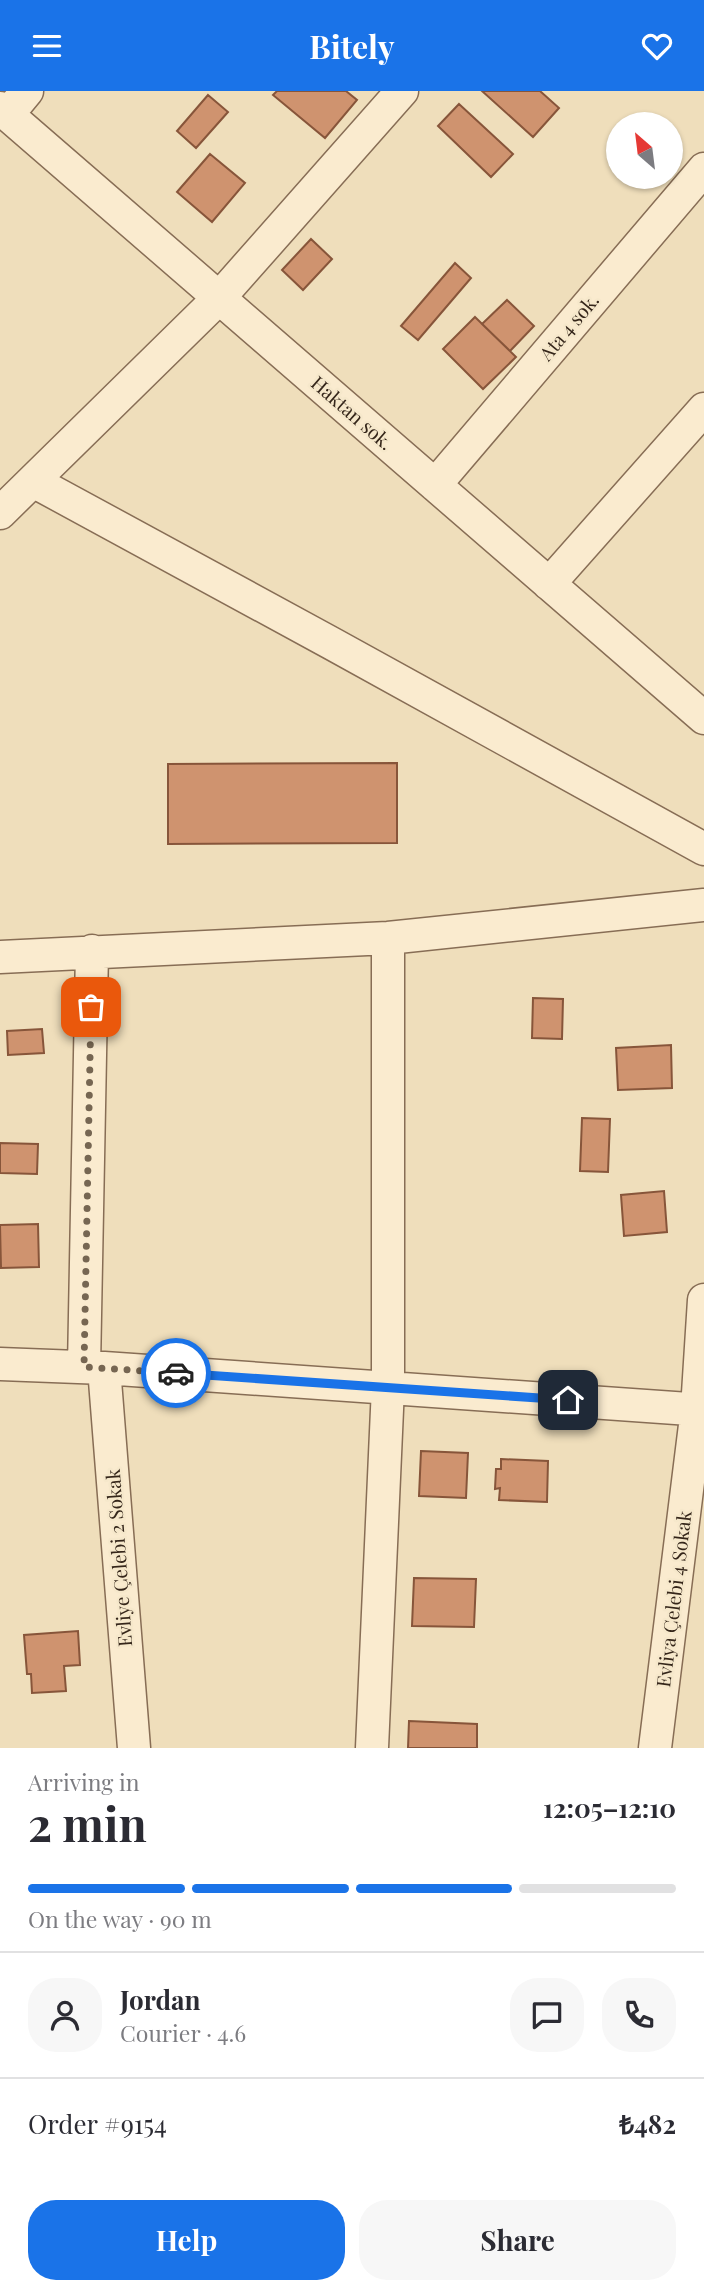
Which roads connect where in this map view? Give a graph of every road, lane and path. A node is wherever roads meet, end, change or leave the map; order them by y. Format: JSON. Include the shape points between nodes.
{"nodes":[{"id":1,"x":402,"y":91,"type":"edge"},
{"id":2,"x":12,"y":104,"type":"edge"},
{"id":3,"x":704,"y":169,"type":"edge"},
{"id":4,"x":219,"y":298,"type":"junction"},
{"id":5,"x":704,"y":409,"type":"edge"},
{"id":6,"x":33,"y":481,"type":"junction"},
{"id":7,"x":435,"y":485,"type":"junction"},
{"id":8,"x":0,"y":513,"type":"edge"},
{"id":9,"x":549,"y":584,"type":"junction"},
{"id":10,"x":704,"y":718,"type":"edge"},
{"id":11,"x":704,"y":849,"type":"edge"},
{"id":12,"x":704,"y":905,"type":"edge"},
{"id":13,"x":388,"y":938,"type":"junction"},
{"id":14,"x":92,"y":951,"type":"junction"},
{"id":15,"x":0,"y":957,"type":"edge"},
{"id":16,"x":704,"y":1300,"type":"edge"},
{"id":17,"x":0,"y":1364,"type":"edge"},
{"id":18,"x":94,"y":1367,"type":"junction"},
{"id":19,"x":388,"y":1387,"type":"junction"},
{"id":20,"x":701,"y":1409,"type":"edge"},
{"id":21,"x":134,"y":1748,"type":"edge"},
{"id":22,"x":372,"y":1748,"type":"edge"},
{"id":23,"x":655,"y":1748,"type":"edge"}],
"edges":[{"from":1,"to":4,"type":"street"},
{"from":2,"to":4,"type":"street","name":"Haktan sok."},
{"from":3,"to":7,"type":"street","name":"Ata 4 sok."},
{"from":4,"to":6,"type":"street"},
{"from":4,"to":7,"type":"street","name":"Haktan sok."},
{"from":5,"to":9,"type":"street"},
{"from":6,"to":8,"type":"street"},
{"from":6,"to":11,"type":"street"},
{"from":7,"to":9,"type":"street","name":"Haktan sok."},
{"from":9,"to":10,"type":"street","name":"Haktan sok."},
{"from":12,"to":13,"type":"street"},
{"from":13,"to":14,"type":"street"},
{"from":13,"to":19,"type":"street"},
{"from":14,"to":15,"type":"street"},
{"from":14,"to":18,"type":"street","name":"Evliye Çelebi 2 Sokak"},
{"from":16,"to":20,"type":"street","name":"Evliya Çelebi 4 Sokak"},
{"from":17,"to":18,"type":"street"},
{"from":18,"to":19,"type":"street"},
{"from":18,"to":21,"type":"street","name":"Evliye Çelebi 2 Sokak"},
{"from":19,"to":20,"type":"street"},
{"from":19,"to":22,"type":"street"},
{"from":20,"to":23,"type":"street","name":"Evliya Çelebi 4 Sokak"}]}
